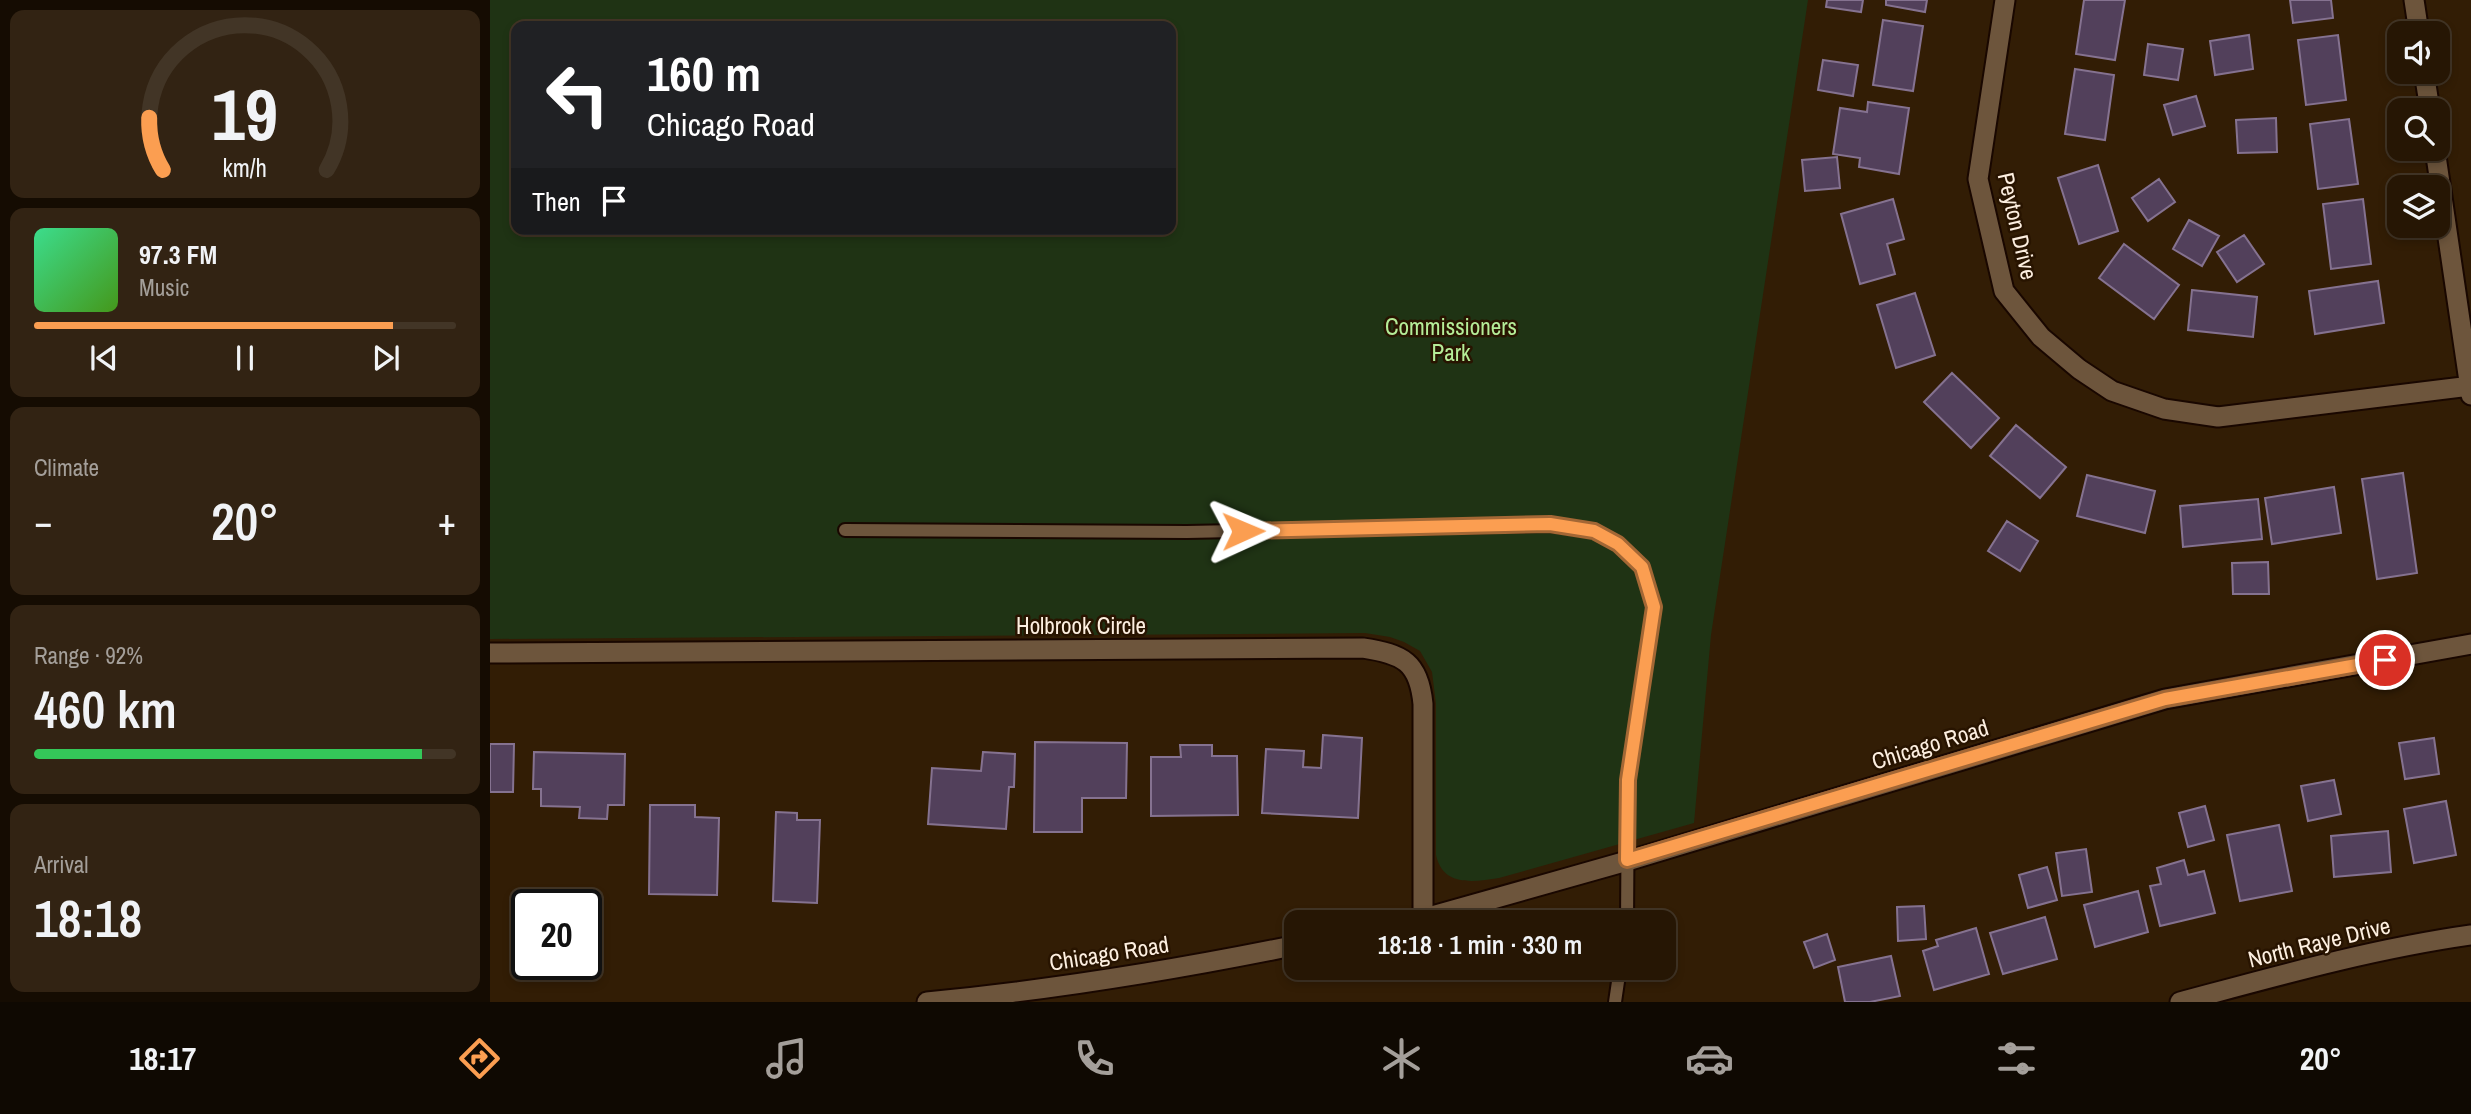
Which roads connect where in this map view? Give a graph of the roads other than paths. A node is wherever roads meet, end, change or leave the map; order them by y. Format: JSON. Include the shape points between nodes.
{"nodes":[{"id":1,"x":2005,"y":0,"type":"edge"},
{"id":2,"x":2414,"y":0,"type":"edge"},
{"id":3,"x":2417,"y":21,"type":"edge"},
{"id":4,"x":2437,"y":161,"type":"edge"},
{"id":5,"x":2471,"y":389,"type":"edge"},
{"id":6,"x":845,"y":530,"type":"dead end"},
{"id":7,"x":2471,"y":644,"type":"edge"},
{"id":8,"x":490,"y":653,"type":"edge"},
{"id":9,"x":1627,"y":860,"type":"junction"},
{"id":10,"x":1417,"y":910,"type":"edge"},
{"id":11,"x":1455,"y":910,"type":"edge"},
{"id":12,"x":1627,"y":910,"type":"edge"},
{"id":13,"x":2471,"y":935,"type":"edge"},
{"id":14,"x":1284,"y":948,"type":"edge"},
{"id":15,"x":1618,"y":980,"type":"edge"},
{"id":16,"x":991,"y":999,"type":"edge"},
{"id":17,"x":927,"y":1002,"type":"edge"},
{"id":18,"x":1615,"y":1002,"type":"edge"},
{"id":19,"x":2180,"y":1002,"type":"edge"}],
"edges":[{"from":1,"to":5,"type":"street","name":"Peyton Drive","via":[[1978,179],[2004,291],[2041,337],[2078,369],[2112,391],[2164,409],[2218,417]]},
{"from":2,"to":3,"type":"street"},
{"from":4,"to":5,"type":"street"},
{"from":6,"to":9,"type":"lane","via":[[1187,532],[1550,524],[1594,531],[1618,544],[1642,567],[1654,607],[1628,780]]},
{"from":7,"to":9,"type":"street","name":"Chicago Road","via":[[2165,699]]},
{"from":8,"to":10,"type":"street","name":"Holbrook Circle","via":[[1349,648],[1386,652],[1414,670],[1421,683]]},
{"from":9,"to":11,"type":"street","name":"Chicago Road"},
{"from":9,"to":12,"type":"lane"},
{"from":13,"to":19,"type":"street","name":"North Raye Drive","via":[[2330,962]]},
{"from":14,"to":16,"type":"street","name":"Chicago Road"},
{"from":15,"to":18,"type":"lane"},
{"from":16,"to":17,"type":"street","name":"Chicago Road"}]}
